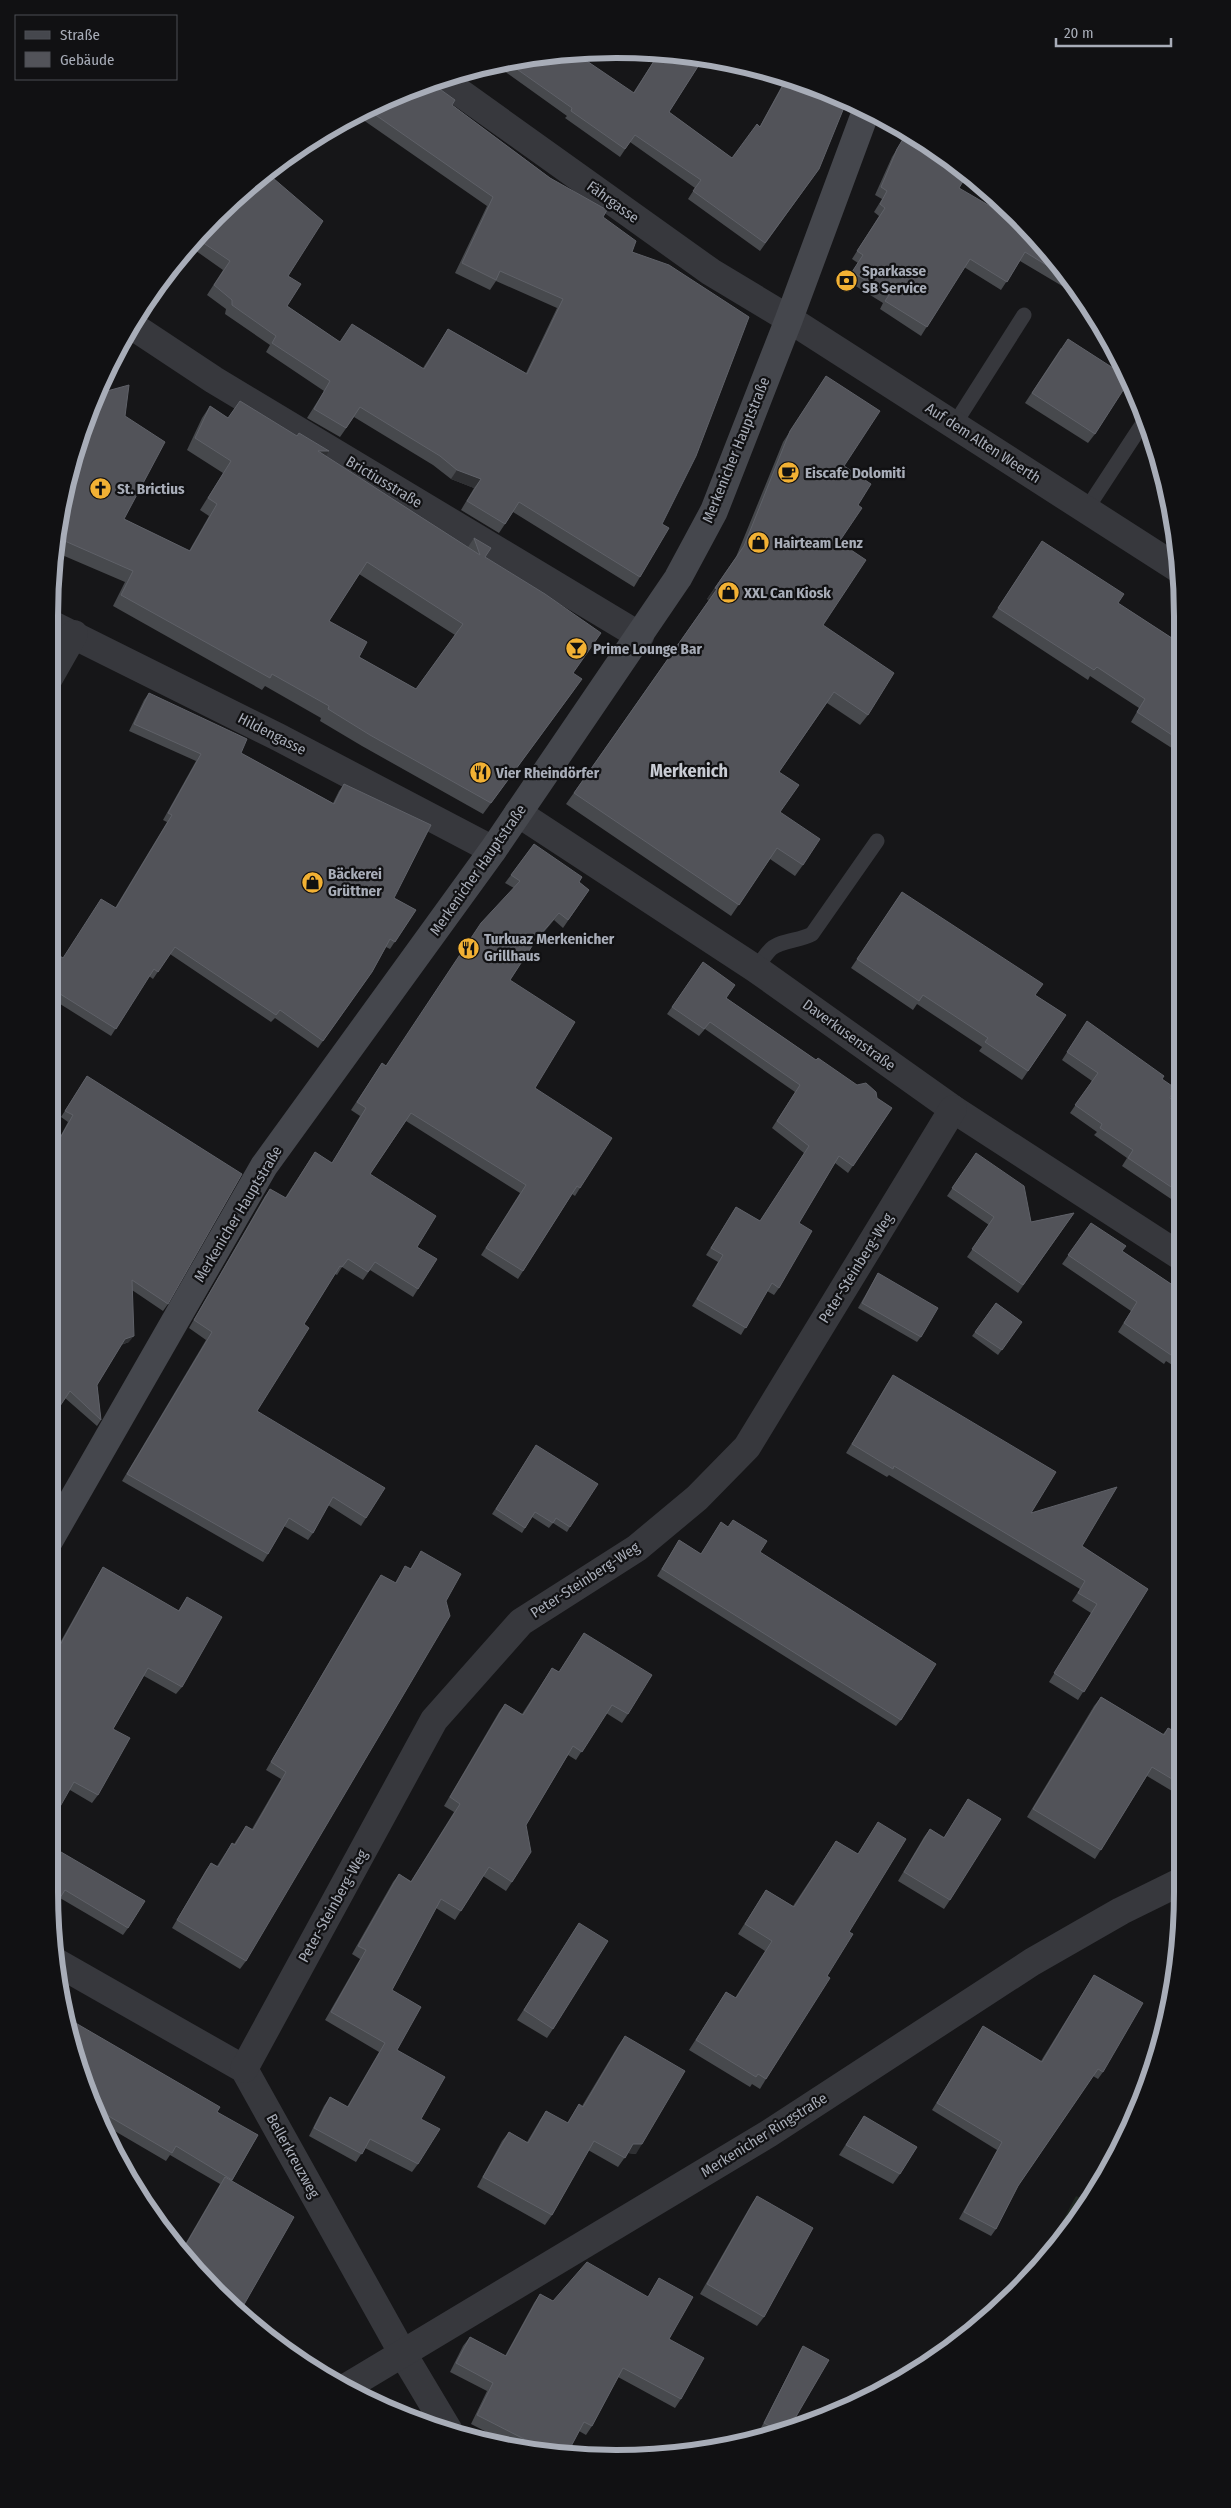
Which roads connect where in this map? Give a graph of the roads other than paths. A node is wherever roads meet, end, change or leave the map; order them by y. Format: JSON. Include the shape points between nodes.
{"nodes":[{"id":1,"x":448,"y":84,"type":"edge"},
{"id":2,"x":864,"y":116,"type":"edge"},
{"id":3,"x":1024,"y":315,"type":"dead end"},
{"id":4,"x":789,"y":319,"type":"junction"},
{"id":5,"x":137,"y":329,"type":"edge"},
{"id":6,"x":954,"y":425,"type":"junction"},
{"id":7,"x":1141,"y":427,"type":"edge"},
{"id":8,"x":1086,"y":510,"type":"junction"},
{"id":9,"x":1171,"y":563,"type":"edge"},
{"id":10,"x":58,"y":627,"type":"edge"},
{"id":11,"x":74,"y":634,"type":"junction"},
{"id":12,"x":640,"y":636,"type":"junction"},
{"id":13,"x":58,"y":662,"type":"edge"},
{"id":14,"x":518,"y":813,"type":"junction"},
{"id":15,"x":877,"y":841,"type":"dead end"},
{"id":16,"x":493,"y":850,"type":"junction"},
{"id":17,"x":756,"y":969,"type":"junction"},
{"id":18,"x":953,"y":1110,"type":"junction"},
{"id":19,"x":1174,"y":1252,"type":"edge"},
{"id":20,"x":58,"y":1524,"type":"edge"},
{"id":21,"x":1174,"y":1885,"type":"edge"},
{"id":22,"x":62,"y":1965,"type":"edge"},
{"id":23,"x":244,"y":2070,"type":"junction"},
{"id":24,"x":403,"y":2354,"type":"junction"},
{"id":25,"x":352,"y":2384,"type":"edge"},
{"id":26,"x":444,"y":2423,"type":"edge"}],
"edges":[{"from":1,"to":4,"type":"street","name":"Fährgasse","via":[[711,272]]},
{"from":2,"to":4,"type":"street","name":"Merkenicher Hauptstraße"},
{"from":3,"to":6,"type":"lane"},
{"from":4,"to":6,"type":"street","name":"Auf dem Alten Weerth"},
{"from":4,"to":12,"type":"street","name":"Merkenicher Hauptstraße","via":[[714,512],[678,578]]},
{"from":5,"to":12,"type":"street","name":"Brictiusstraße","via":[[214,380]]},
{"from":6,"to":8,"type":"street","name":"Auf dem Alten Weerth"},
{"from":7,"to":8,"type":"lane"},
{"from":8,"to":9,"type":"street","name":"Auf dem Alten Weerth"},
{"from":10,"to":11,"type":"street","name":"Hildengasse"},
{"from":11,"to":13,"type":"street"},
{"from":11,"to":16,"type":"street","name":"Hildengasse"},
{"from":12,"to":14,"type":"street","name":"Merkenicher Hauptstraße"},
{"from":14,"to":16,"type":"street","name":"Merkenicher Hauptstraße"},
{"from":14,"to":17,"type":"street","name":"Daverkusenstraße"},
{"from":15,"to":17,"type":"lane","via":[[812,934],[771,949]]},
{"from":16,"to":20,"type":"street","name":"Merkenicher Hauptstraße","via":[[264,1166]]},
{"from":17,"to":18,"type":"street","name":"Daverkusenstraße"},
{"from":18,"to":19,"type":"street","name":"Daverkusenstraße"},
{"from":18,"to":23,"type":"street","name":"Peter-Steinberg-Weg","via":[[747,1447],[697,1498],[636,1548],[521,1622],[434,1720]]},
{"from":21,"to":24,"type":"street","name":"Merkenicher Ringstraße","via":[[1032,1962],[768,2134]]},
{"from":22,"to":23,"type":"street"},
{"from":23,"to":24,"type":"street","name":"Bellerkreuzweg"},
{"from":24,"to":25,"type":"street","name":"Merkenicher Ringstraße"},
{"from":24,"to":26,"type":"street","name":"Bellerkreuzweg"}]}
